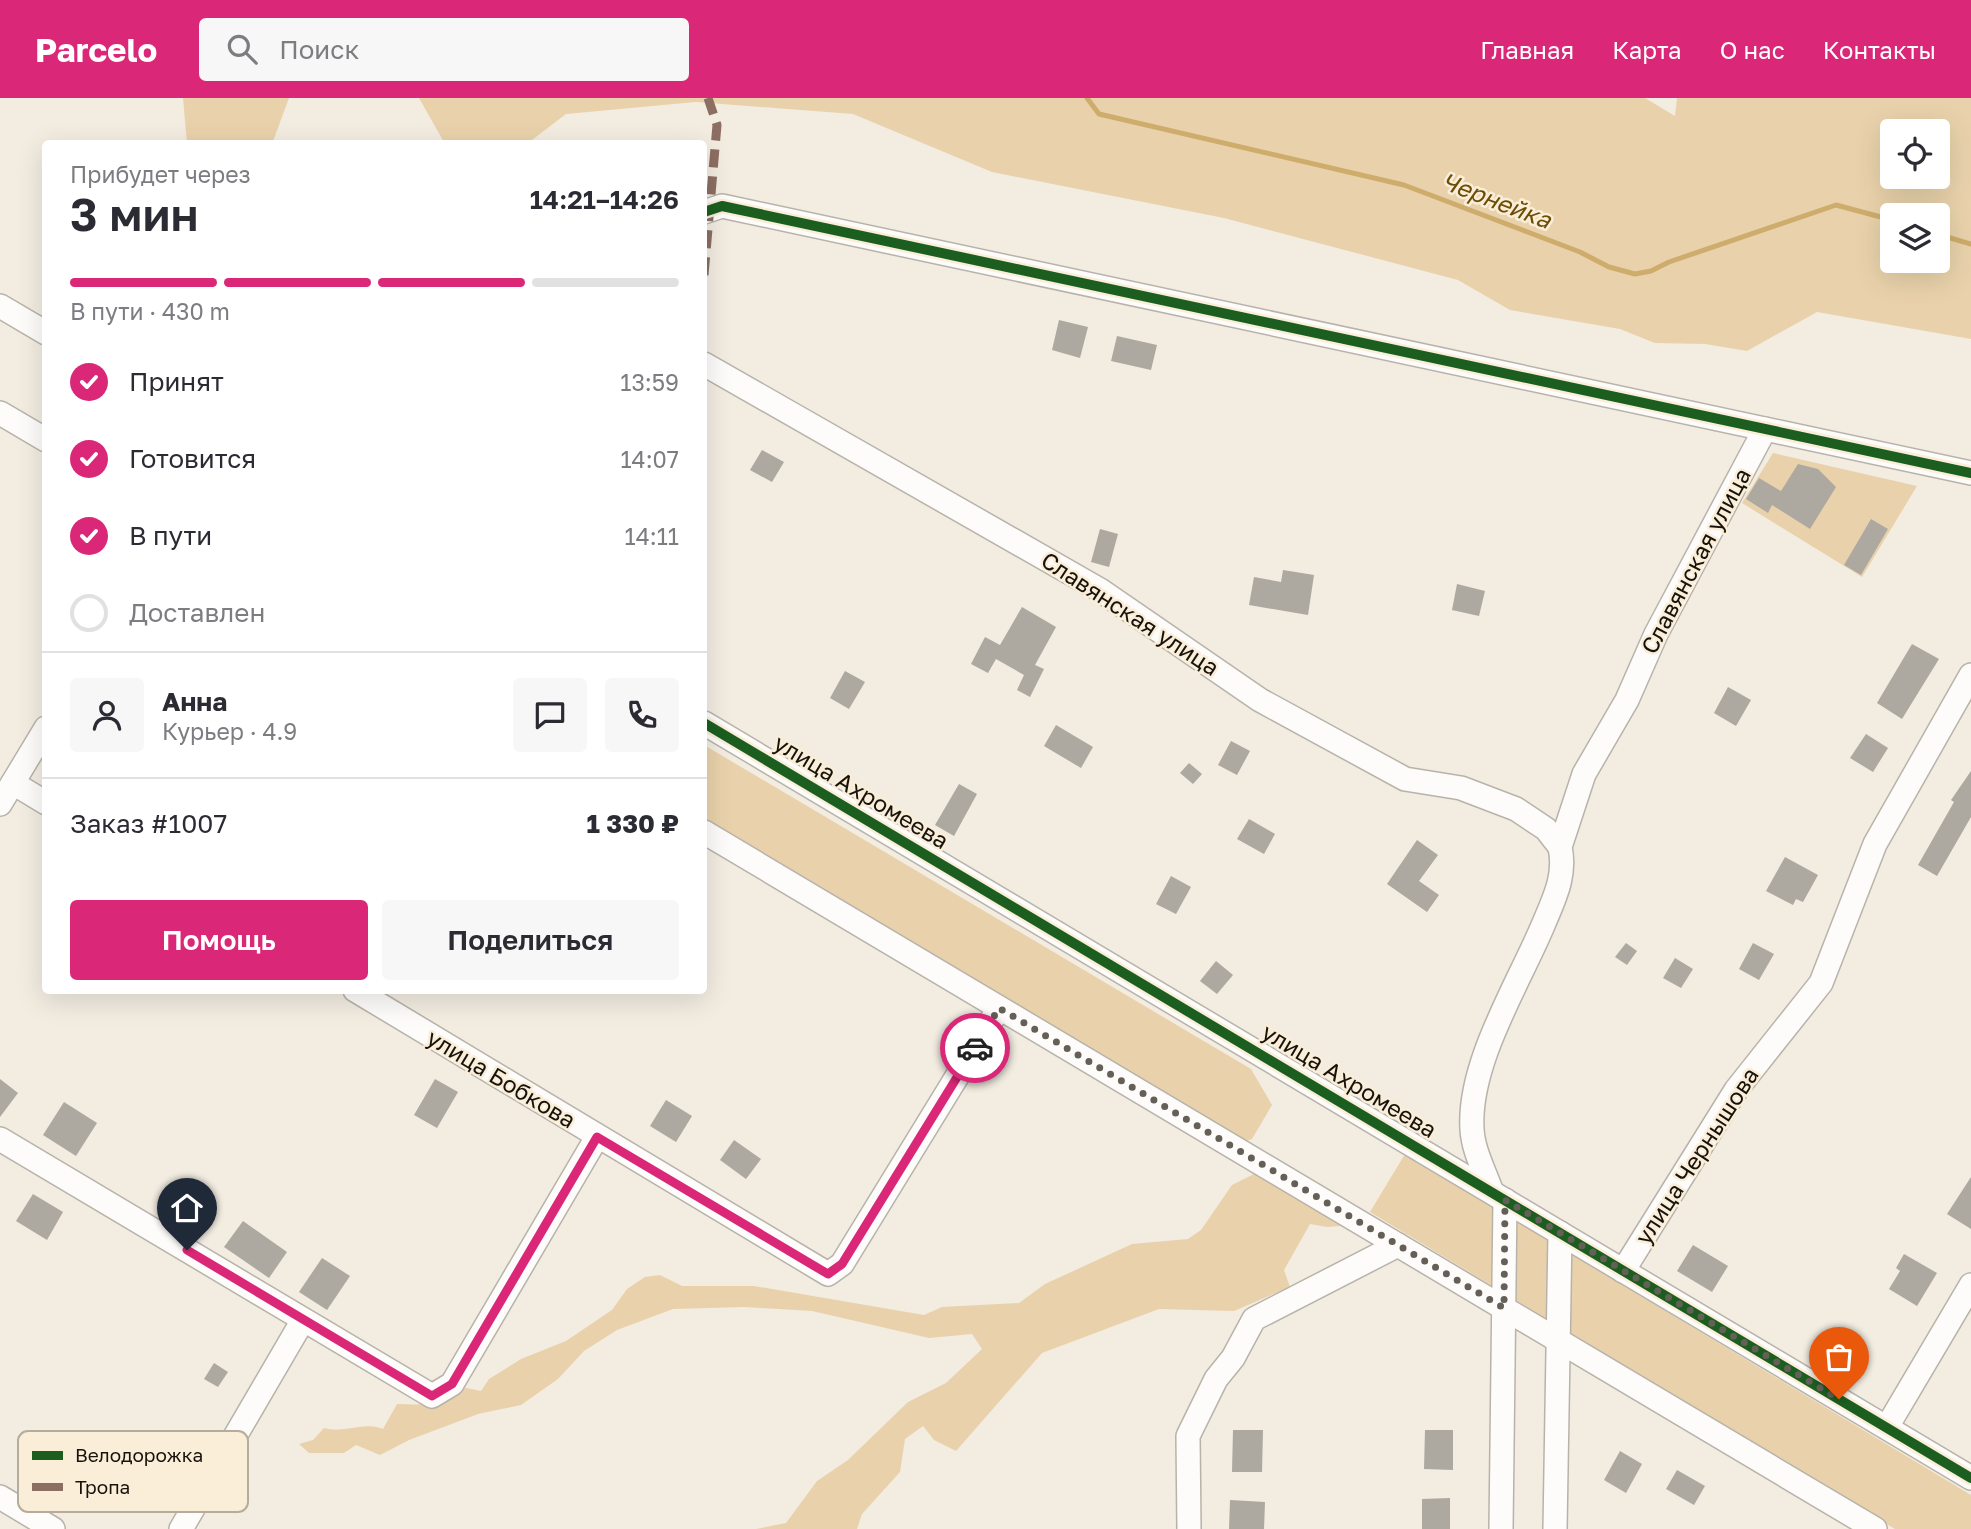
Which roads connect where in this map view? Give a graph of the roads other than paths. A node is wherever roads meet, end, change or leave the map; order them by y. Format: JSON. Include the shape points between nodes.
{"nodes":[{"id":1,"x":707,"y":211,"type":"edge"},
{"id":2,"x":0,"y":306,"type":"edge"},
{"id":3,"x":42,"y":331,"type":"edge"},
{"id":4,"x":707,"y":367,"type":"edge"},
{"id":5,"x":0,"y":412,"type":"edge"},
{"id":6,"x":1765,"y":429,"type":"junction"},
{"id":7,"x":42,"y":438,"type":"edge"},
{"id":8,"x":1971,"y":473,"type":"edge"},
{"id":9,"x":1971,"y":675,"type":"edge"},
{"id":10,"x":707,"y":725,"type":"edge"},
{"id":11,"x":42,"y":735,"type":"edge"},
{"id":12,"x":13,"y":783,"type":"junction"},
{"id":13,"x":42,"y":801,"type":"edge"},
{"id":14,"x":0,"y":804,"type":"edge"},
{"id":15,"x":707,"y":834,"type":"edge"},
{"id":16,"x":1560,"y":846,"type":"junction"},
{"id":17,"x":362,"y":994,"type":"edge"},
{"id":18,"x":999,"y":1008,"type":"junction"},
{"id":19,"x":597,"y":1137,"type":"junction"},
{"id":20,"x":0,"y":1139,"type":"edge"},
{"id":21,"x":1498,"y":1195,"type":"junction"},
{"id":22,"x":1560,"y":1233,"type":"junction"},
{"id":23,"x":1398,"y":1245,"type":"junction"},
{"id":24,"x":1623,"y":1271,"type":"junction"},
{"id":25,"x":1971,"y":1285,"type":"edge"},
{"id":26,"x":1504,"y":1308,"type":"junction"},
{"id":27,"x":303,"y":1320,"type":"junction"},
{"id":28,"x":1558,"y":1340,"type":"junction"},
{"id":29,"x":1886,"y":1427,"type":"junction"},
{"id":30,"x":238,"y":1431,"type":"edge"},
{"id":31,"x":1971,"y":1478,"type":"edge"},
{"id":32,"x":0,"y":1497,"type":"edge"},
{"id":33,"x":18,"y":1508,"type":"edge"},
{"id":34,"x":25,"y":1512,"type":"edge"},
{"id":35,"x":191,"y":1512,"type":"edge"},
{"id":36,"x":53,"y":1529,"type":"edge"},
{"id":37,"x":181,"y":1529,"type":"edge"},
{"id":38,"x":1189,"y":1529,"type":"edge"},
{"id":39,"x":1501,"y":1529,"type":"edge"},
{"id":40,"x":1555,"y":1529,"type":"edge"},
{"id":41,"x":1875,"y":1529,"type":"edge"}],
"edges":[{"from":1,"to":6,"type":"street","via":[[722,206]]},
{"from":2,"to":3,"type":"street"},
{"from":4,"to":16,"type":"street","name":"Славянская улица","via":[[1100,590],[1260,699],[1405,779],[1461,788],[1516,809],[1546,829]]},
{"from":5,"to":7,"type":"street"},
{"from":6,"to":8,"type":"street"},
{"from":6,"to":16,"type":"street","name":"Славянская улица","via":[[1656,634],[1627,700],[1584,774]]},
{"from":9,"to":24,"type":"street","name":"улица Чернышова","via":[[1875,844],[1821,983],[1736,1090]]},
{"from":10,"to":21,"type":"street","name":"улица Ахромеева"},
{"from":11,"to":12,"type":"street"},
{"from":12,"to":13,"type":"street"},
{"from":12,"to":14,"type":"street"},
{"from":15,"to":18,"type":"street"},
{"from":16,"to":21,"type":"street","name":"Славянская улица","via":[[1560,887],[1476,1088],[1472,1129],[1478,1158]]},
{"from":17,"to":19,"type":"street","name":"улица Бобкова"},
{"from":18,"to":19,"type":"street","name":"улица Бобкова","via":[[842,1264],[828,1274]]},
{"from":18,"to":23,"type":"street"},
{"from":19,"to":27,"type":"street","via":[[452,1384],[432,1396]]},
{"from":20,"to":27,"type":"street"},
{"from":21,"to":22,"type":"street","name":"улица Ахромеева"},
{"from":21,"to":26,"type":"street"},
{"from":22,"to":24,"type":"street","name":"улица Ахромеева"},
{"from":22,"to":28,"type":"street"},
{"from":23,"to":26,"type":"street"},
{"from":23,"to":38,"type":"street","via":[[1254,1319],[1216,1379],[1188,1436]]},
{"from":24,"to":29,"type":"street","name":"улица Ахромеева"},
{"from":25,"to":29,"type":"street"},
{"from":26,"to":28,"type":"street"},
{"from":26,"to":39,"type":"street"},
{"from":27,"to":30,"type":"street"},
{"from":28,"to":40,"type":"street"},
{"from":28,"to":41,"type":"street"},
{"from":29,"to":31,"type":"street","name":"улица Ахромеева"},
{"from":32,"to":33,"type":"street"},
{"from":34,"to":36,"type":"street"},
{"from":35,"to":37,"type":"street"}]}
